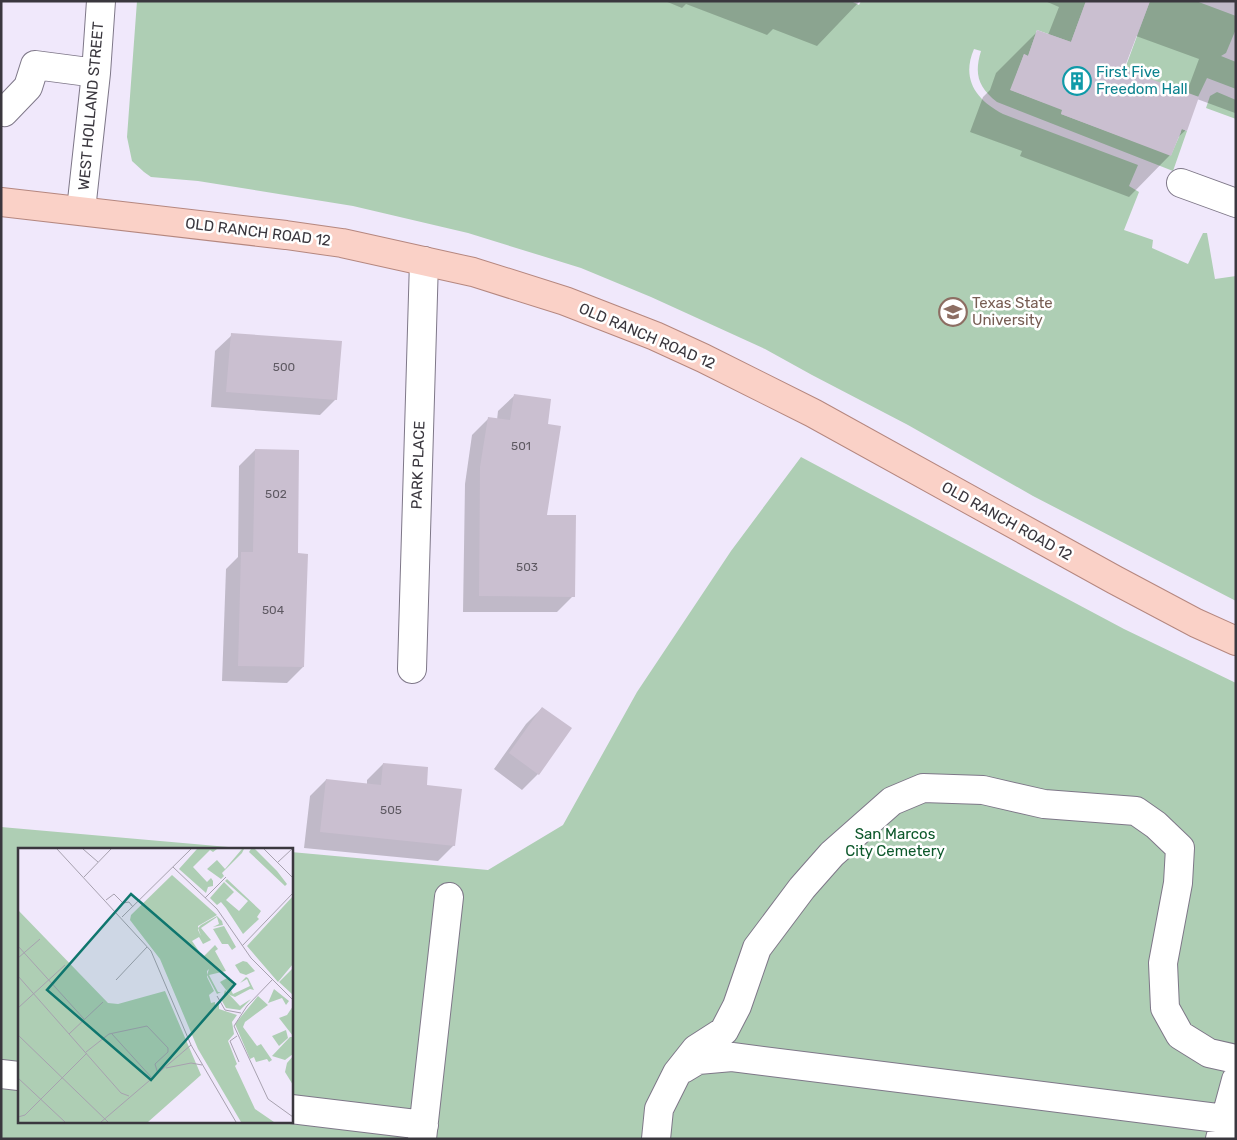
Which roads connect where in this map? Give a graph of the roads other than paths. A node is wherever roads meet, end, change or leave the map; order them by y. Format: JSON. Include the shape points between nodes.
{"nodes":[{"id":1,"x":101,"y":1,"type":"edge"},
{"id":2,"x":96,"y":72,"type":"junction"},
{"id":3,"x":1,"y":111,"type":"edge"},
{"id":4,"x":1181,"y":183,"type":"dead end"},
{"id":5,"x":1,"y":202,"type":"edge"},
{"id":6,"x":1236,"y":203,"type":"edge"},
{"id":7,"x":81,"y":210,"type":"junction"},
{"id":8,"x":424,"y":261,"type":"junction"},
{"id":9,"x":1236,"y":641,"type":"edge"},
{"id":10,"x":412,"y":668,"type":"dead end"},
{"id":11,"x":449,"y":897,"type":"dead end"},
{"id":12,"x":1236,"y":1059,"type":"edge"},
{"id":13,"x":677,"y":1073,"type":"junction"},
{"id":14,"x":1,"y":1074,"type":"edge"},
{"id":15,"x":18,"y":1076,"type":"edge"},
{"id":16,"x":1236,"y":1080,"type":"edge"},
{"id":17,"x":292,"y":1109,"type":"edge"},
{"id":18,"x":1223,"y":1129,"type":"edge"},
{"id":19,"x":423,"y":1132,"type":"edge"},
{"id":20,"x":656,"y":1139,"type":"edge"}],
"edges":[{"from":1,"to":2,"type":"street","name":"WEST HOLLAND STREET"},
{"from":2,"to":3,"type":"street","via":[[35,65],[28,87],[4,112]]},
{"from":2,"to":7,"type":"street","name":"WEST HOLLAND STREET"},
{"from":4,"to":6,"type":"street"},
{"from":5,"to":7,"type":"main road","name":"OLD RANCH ROAD 12"},
{"from":7,"to":8,"type":"main road","name":"OLD RANCH ROAD 12","via":[[304,238]]},
{"from":8,"to":9,"type":"main road","name":"OLD RANCH ROAD 12","via":[[473,272],[557,298],[703,358],[812,413],[1146,597]]},
{"from":8,"to":10,"type":"street","name":"PARK PLACE"},
{"from":11,"to":19,"type":"street"},
{"from":12,"to":13,"type":"street","via":[[1209,1053],[1180,1035],[1165,1008],[1163,963],[1178,883],[1180,848],[1156,825],[1136,811],[1044,804],[983,790],[923,788],[892,801],[832,854],[802,888],[757,948],[737,1006],[724,1031],[696,1049]]},
{"from":13,"to":18,"type":"street","via":[[698,1060],[732,1056]]},
{"from":13,"to":20,"type":"street","via":[[659,1110]]},
{"from":14,"to":15,"type":"street"},
{"from":16,"to":18,"type":"street"},
{"from":17,"to":19,"type":"street"}]}
